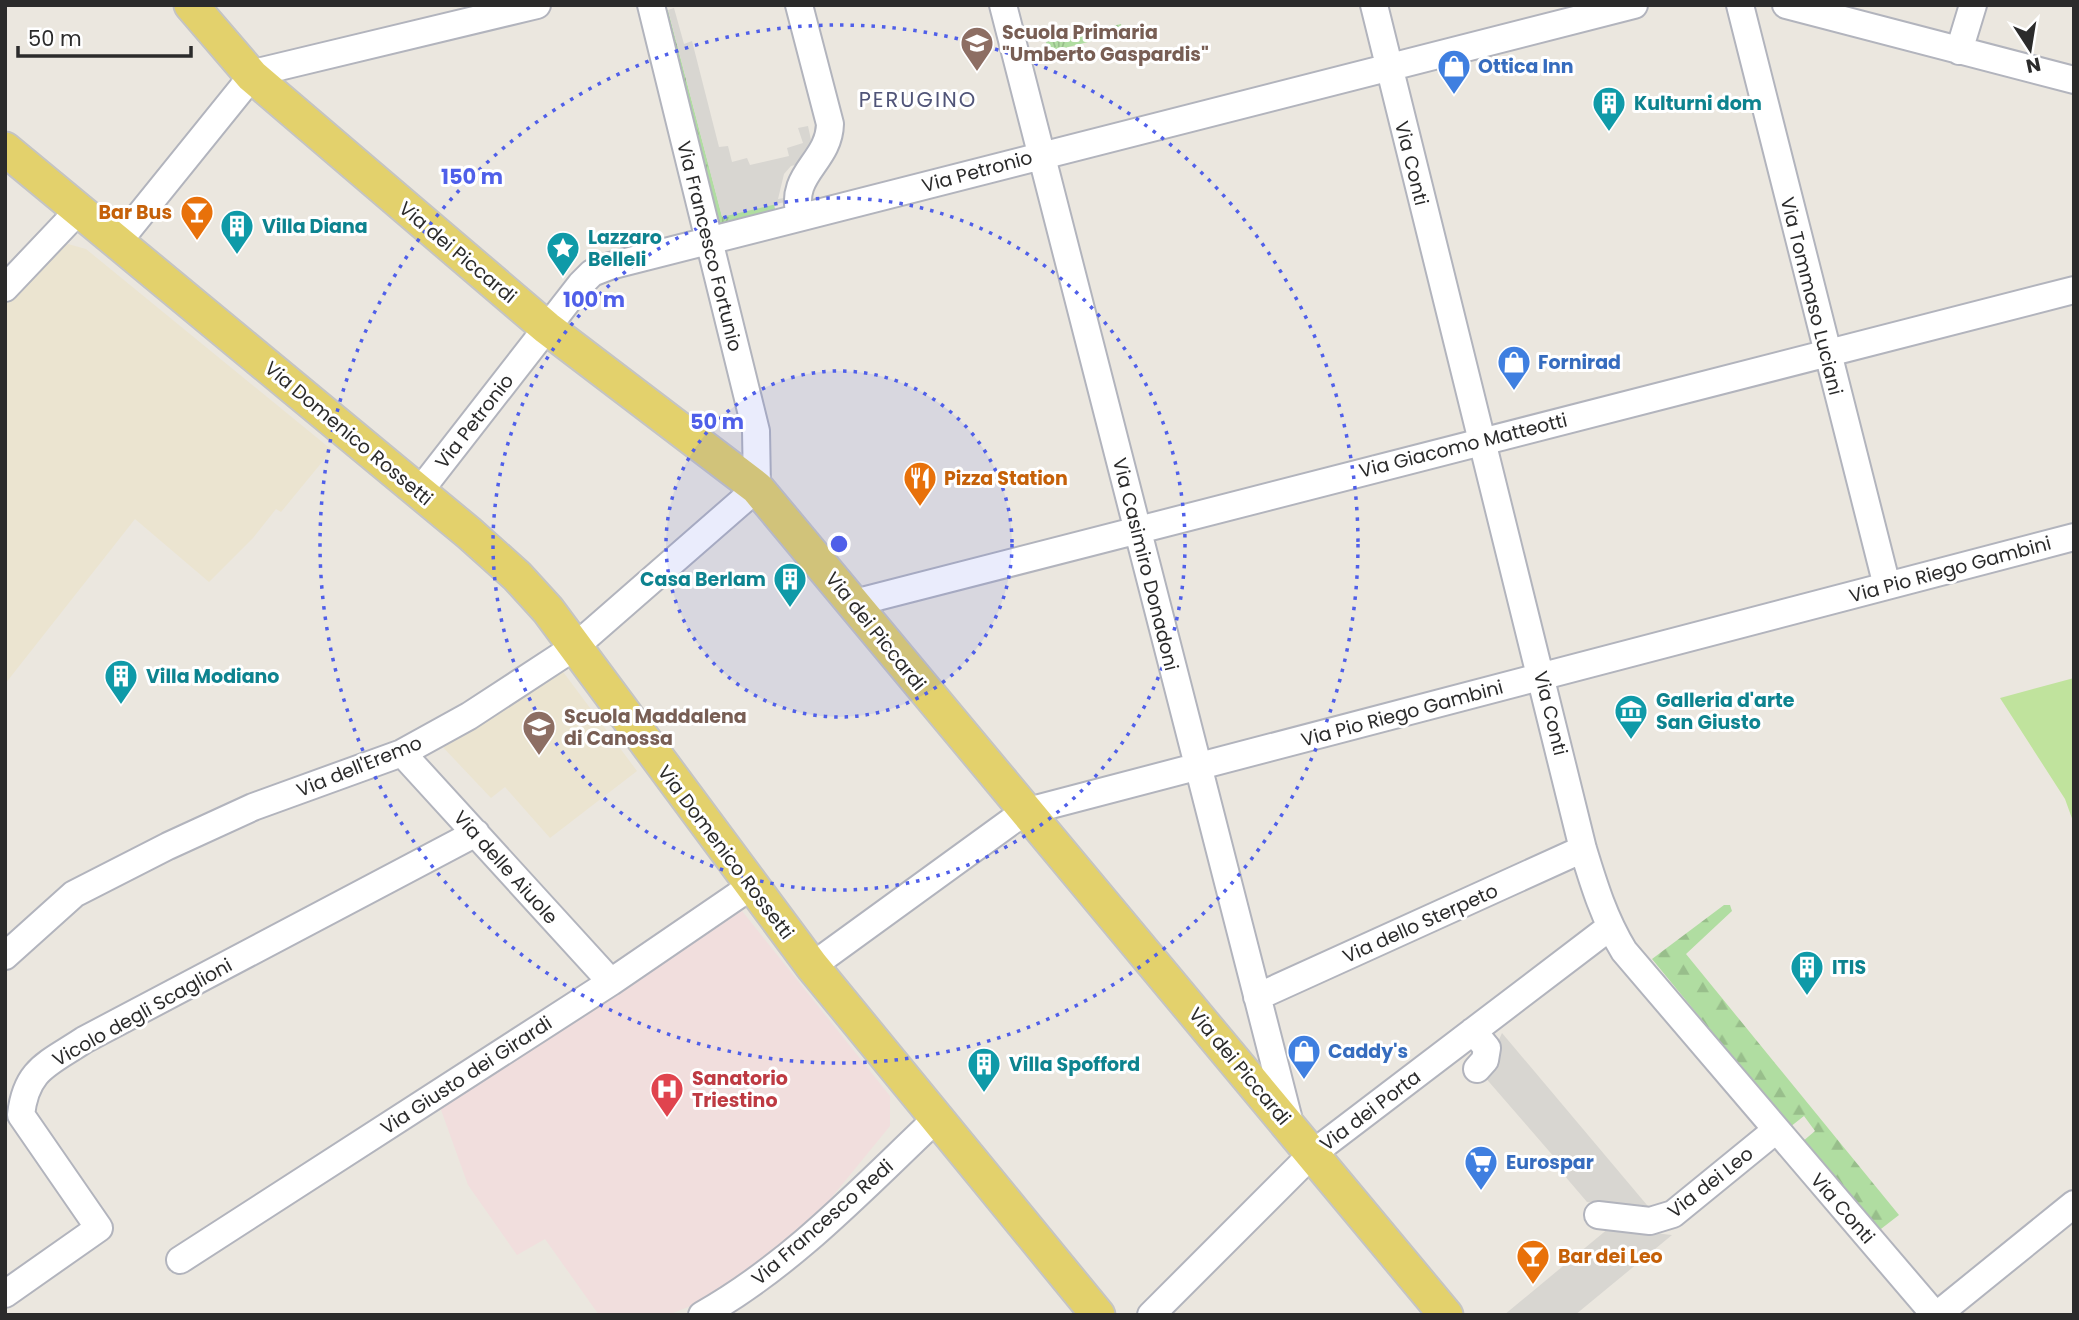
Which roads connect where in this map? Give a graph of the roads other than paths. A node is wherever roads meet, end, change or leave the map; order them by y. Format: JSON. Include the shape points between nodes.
{"nodes":[{"id":1,"x":191,"y":5,"type":"edge"},
{"id":2,"x":537,"y":5,"type":"edge"},
{"id":3,"x":651,"y":5,"type":"edge"},
{"id":4,"x":799,"y":5,"type":"edge"},
{"id":5,"x":1003,"y":5,"type":"edge"},
{"id":6,"x":1374,"y":5,"type":"edge"},
{"id":7,"x":1634,"y":5,"type":"edge"},
{"id":8,"x":1740,"y":5,"type":"edge"},
{"id":9,"x":1786,"y":5,"type":"edge"},
{"id":10,"x":1973,"y":5,"type":"edge"},
{"id":11,"x":1819,"y":10,"type":"edge"},
{"id":12,"x":454,"y":14,"type":"edge"},
{"id":13,"x":1959,"y":51,"type":"junction"},
{"id":14,"x":1388,"y":67,"type":"junction"},
{"id":15,"x":252,"y":76,"type":"junction"},
{"id":16,"x":2074,"y":80,"type":"edge"},
{"id":17,"x":5,"y":149,"type":"edge"},
{"id":18,"x":1041,"y":154,"type":"junction"},
{"id":19,"x":79,"y":210,"type":"junction"},
{"id":20,"x":800,"y":217,"type":"junction"},
{"id":21,"x":709,"y":240,"type":"junction"},
{"id":22,"x":118,"y":242,"type":"junction"},
{"id":23,"x":5,"y":288,"type":"edge"},
{"id":24,"x":2074,"y":290,"type":"edge"},
{"id":25,"x":547,"y":328,"type":"junction"},
{"id":26,"x":1826,"y":352,"type":"junction"},
{"id":27,"x":1483,"y":440,"type":"junction"},
{"id":28,"x":757,"y":488,"type":"junction"},
{"id":29,"x":419,"y":492,"type":"junction"},
{"id":30,"x":1137,"y":529,"type":"junction"},
{"id":31,"x":2074,"y":537,"type":"edge"},
{"id":32,"x":1887,"y":586,"type":"junction"},
{"id":33,"x":854,"y":603,"type":"junction"},
{"id":34,"x":576,"y":646,"type":"junction"},
{"id":35,"x":1542,"y":676,"type":"junction"},
{"id":36,"x":402,"y":753,"type":"junction"},
{"id":37,"x":1198,"y":766,"type":"junction"},
{"id":38,"x":1024,"y":812,"type":"junction"},
{"id":39,"x":475,"y":833,"type":"junction"},
{"id":40,"x":1583,"y":849,"type":"junction"},
{"id":41,"x":750,"y":887,"type":"junction"},
{"id":42,"x":1610,"y":927,"type":"junction"},
{"id":43,"x":5,"y":956,"type":"edge"},
{"id":44,"x":812,"y":966,"type":"junction"},
{"id":45,"x":611,"y":982,"type":"junction"},
{"id":46,"x":1257,"y":997,"type":"junction"},
{"id":47,"x":1473,"y":1031,"type":"junction"},
{"id":48,"x":1478,"y":1069,"type":"dead end"},
{"id":49,"x":936,"y":1119,"type":"junction"},
{"id":50,"x":1290,"y":1124,"type":"junction"},
{"id":51,"x":1776,"y":1130,"type":"junction"},
{"id":52,"x":1312,"y":1154,"type":"junction"},
{"id":53,"x":2074,"y":1204,"type":"edge"},
{"id":54,"x":1598,"y":1215,"type":"dead end"},
{"id":55,"x":180,"y":1260,"type":"dead end"},
{"id":56,"x":5,"y":1294,"type":"edge"},
{"id":57,"x":702,"y":1315,"type":"edge"},
{"id":58,"x":1098,"y":1315,"type":"edge"},
{"id":59,"x":1151,"y":1315,"type":"edge"},
{"id":60,"x":1446,"y":1315,"type":"edge"},
{"id":61,"x":1936,"y":1315,"type":"edge"}],
"edges":[{"from":1,"to":15,"type":"main road","name":"Via dei Piccardi"},
{"from":2,"to":12,"type":"street"},
{"from":3,"to":21,"type":"street","name":"Via Francesco Fortunio"},
{"from":4,"to":20,"type":"street","via":[[830,124],[830,138],[797,191]]},
{"from":5,"to":18,"type":"street","name":"Via Casimiro Donadoni"},
{"from":6,"to":14,"type":"street","name":"Via Conti"},
{"from":7,"to":14,"type":"street","name":"Via Petronio"},
{"from":8,"to":26,"type":"street","name":"Via Tommaso Luciani"},
{"from":9,"to":11,"type":"street"},
{"from":10,"to":13,"type":"street"},
{"from":11,"to":13,"type":"street"},
{"from":12,"to":15,"type":"street","via":[[272,66]]},
{"from":13,"to":16,"type":"street"},
{"from":14,"to":18,"type":"street","name":"Via Petronio"},
{"from":14,"to":27,"type":"street","name":"Via Conti"},
{"from":15,"to":22,"type":"street"},
{"from":15,"to":25,"type":"main road","name":"Via dei Piccardi"},
{"from":17,"to":19,"type":"main road","name":"Via Domenico Rossetti"},
{"from":18,"to":20,"type":"street","name":"Via Petronio"},
{"from":18,"to":30,"type":"street","name":"Via Casimiro Donadoni"},
{"from":19,"to":22,"type":"main road","name":"Via Domenico Rossetti"},
{"from":19,"to":23,"type":"street"},
{"from":20,"to":21,"type":"street","name":"Via Petronio"},
{"from":21,"to":25,"type":"street","name":"Via Petronio","via":[[592,273]]},
{"from":21,"to":28,"type":"street","name":"Via Francesco Fortunio","via":[[756,431]]},
{"from":22,"to":29,"type":"main road","name":"Via Domenico Rossetti"},
{"from":24,"to":26,"type":"street","name":"Via Giacomo Matteotti"},
{"from":25,"to":28,"type":"main road","name":"Via dei Piccardi"},
{"from":25,"to":29,"type":"street","name":"Via Petronio"},
{"from":26,"to":27,"type":"street","name":"Via Giacomo Matteotti"},
{"from":26,"to":32,"type":"street","name":"Via Tommaso Luciani"},
{"from":27,"to":30,"type":"street","name":"Via Giacomo Matteotti"},
{"from":27,"to":35,"type":"street","name":"Via Conti"},
{"from":28,"to":33,"type":"main road","name":"Via dei Piccardi"},
{"from":28,"to":34,"type":"street","name":"Via dell'Eremo"},
{"from":29,"to":34,"type":"main road","name":"Via Domenico Rossetti","via":[[517,576]]},
{"from":30,"to":33,"type":"street","name":"Via Giacomo Matteotti"},
{"from":30,"to":37,"type":"street","name":"Via Casimiro Donadoni"},
{"from":31,"to":32,"type":"street","name":"Via Pio Riego Gambini"},
{"from":32,"to":35,"type":"street","name":"Via Pio Riego Gambini"},
{"from":33,"to":38,"type":"main road","name":"Via dei Piccardi"},
{"from":34,"to":36,"type":"street","name":"Via dell'Eremo","via":[[469,716]]},
{"from":34,"to":41,"type":"main road","name":"Via Domenico Rossetti"},
{"from":35,"to":37,"type":"street","name":"Via Pio Riego Gambini"},
{"from":35,"to":40,"type":"street","name":"Via Conti"},
{"from":36,"to":39,"type":"street","name":"Via delle Aiuole"},
{"from":36,"to":43,"type":"street","name":"Via dell'Eremo","via":[[253,807],[74,894]]},
{"from":37,"to":38,"type":"street","name":"Via Pio Riego Gambini"},
{"from":37,"to":46,"type":"street","name":"Via Casimiro Donadoni"},
{"from":38,"to":44,"type":"street","name":"Via Pio Riego Gambini"},
{"from":38,"to":50,"type":"main road","name":"Via dei Piccardi"},
{"from":39,"to":45,"type":"street","name":"Via delle Aiuole"},
{"from":39,"to":56,"type":"street","name":"Vicolo degli Scaglioni","via":[[84,1040],[38,1070],[23,1090],[21,1115],[99,1228]]},
{"from":40,"to":42,"type":"street","name":"Via Conti"},
{"from":40,"to":46,"type":"street","name":"Via dello Sterpeto"},
{"from":41,"to":44,"type":"main road","name":"Via Domenico Rossetti"},
{"from":41,"to":45,"type":"street","name":"Via Giusto dei Girardi"},
{"from":42,"to":47,"type":"street","name":"Via dei Porta"},
{"from":42,"to":51,"type":"street","name":"Via Conti","via":[[1624,951]]},
{"from":44,"to":49,"type":"main road","name":"Via Domenico Rossetti"},
{"from":45,"to":55,"type":"street","name":"Via Giusto dei Girardi"},
{"from":46,"to":50,"type":"street","name":"Via Casimiro Donadoni"},
{"from":47,"to":48,"type":"street","via":[[1487,1054]]},
{"from":47,"to":52,"type":"street","name":"Via dei Porta"},
{"from":49,"to":57,"type":"street","name":"Via Francesco Redi","via":[[774,1268]]},
{"from":49,"to":58,"type":"main road","name":"Via Domenico Rossetti"},
{"from":50,"to":52,"type":"main road","name":"Via dei Piccardi"},
{"from":51,"to":54,"type":"street","name":"Via dei Leo","via":[[1673,1214],[1650,1221]]},
{"from":51,"to":61,"type":"street","name":"Via Conti"},
{"from":52,"to":59,"type":"street","name":"Via dei Porta"},
{"from":52,"to":60,"type":"main road","name":"Via dei Piccardi"},
{"from":53,"to":61,"type":"street"}]}
